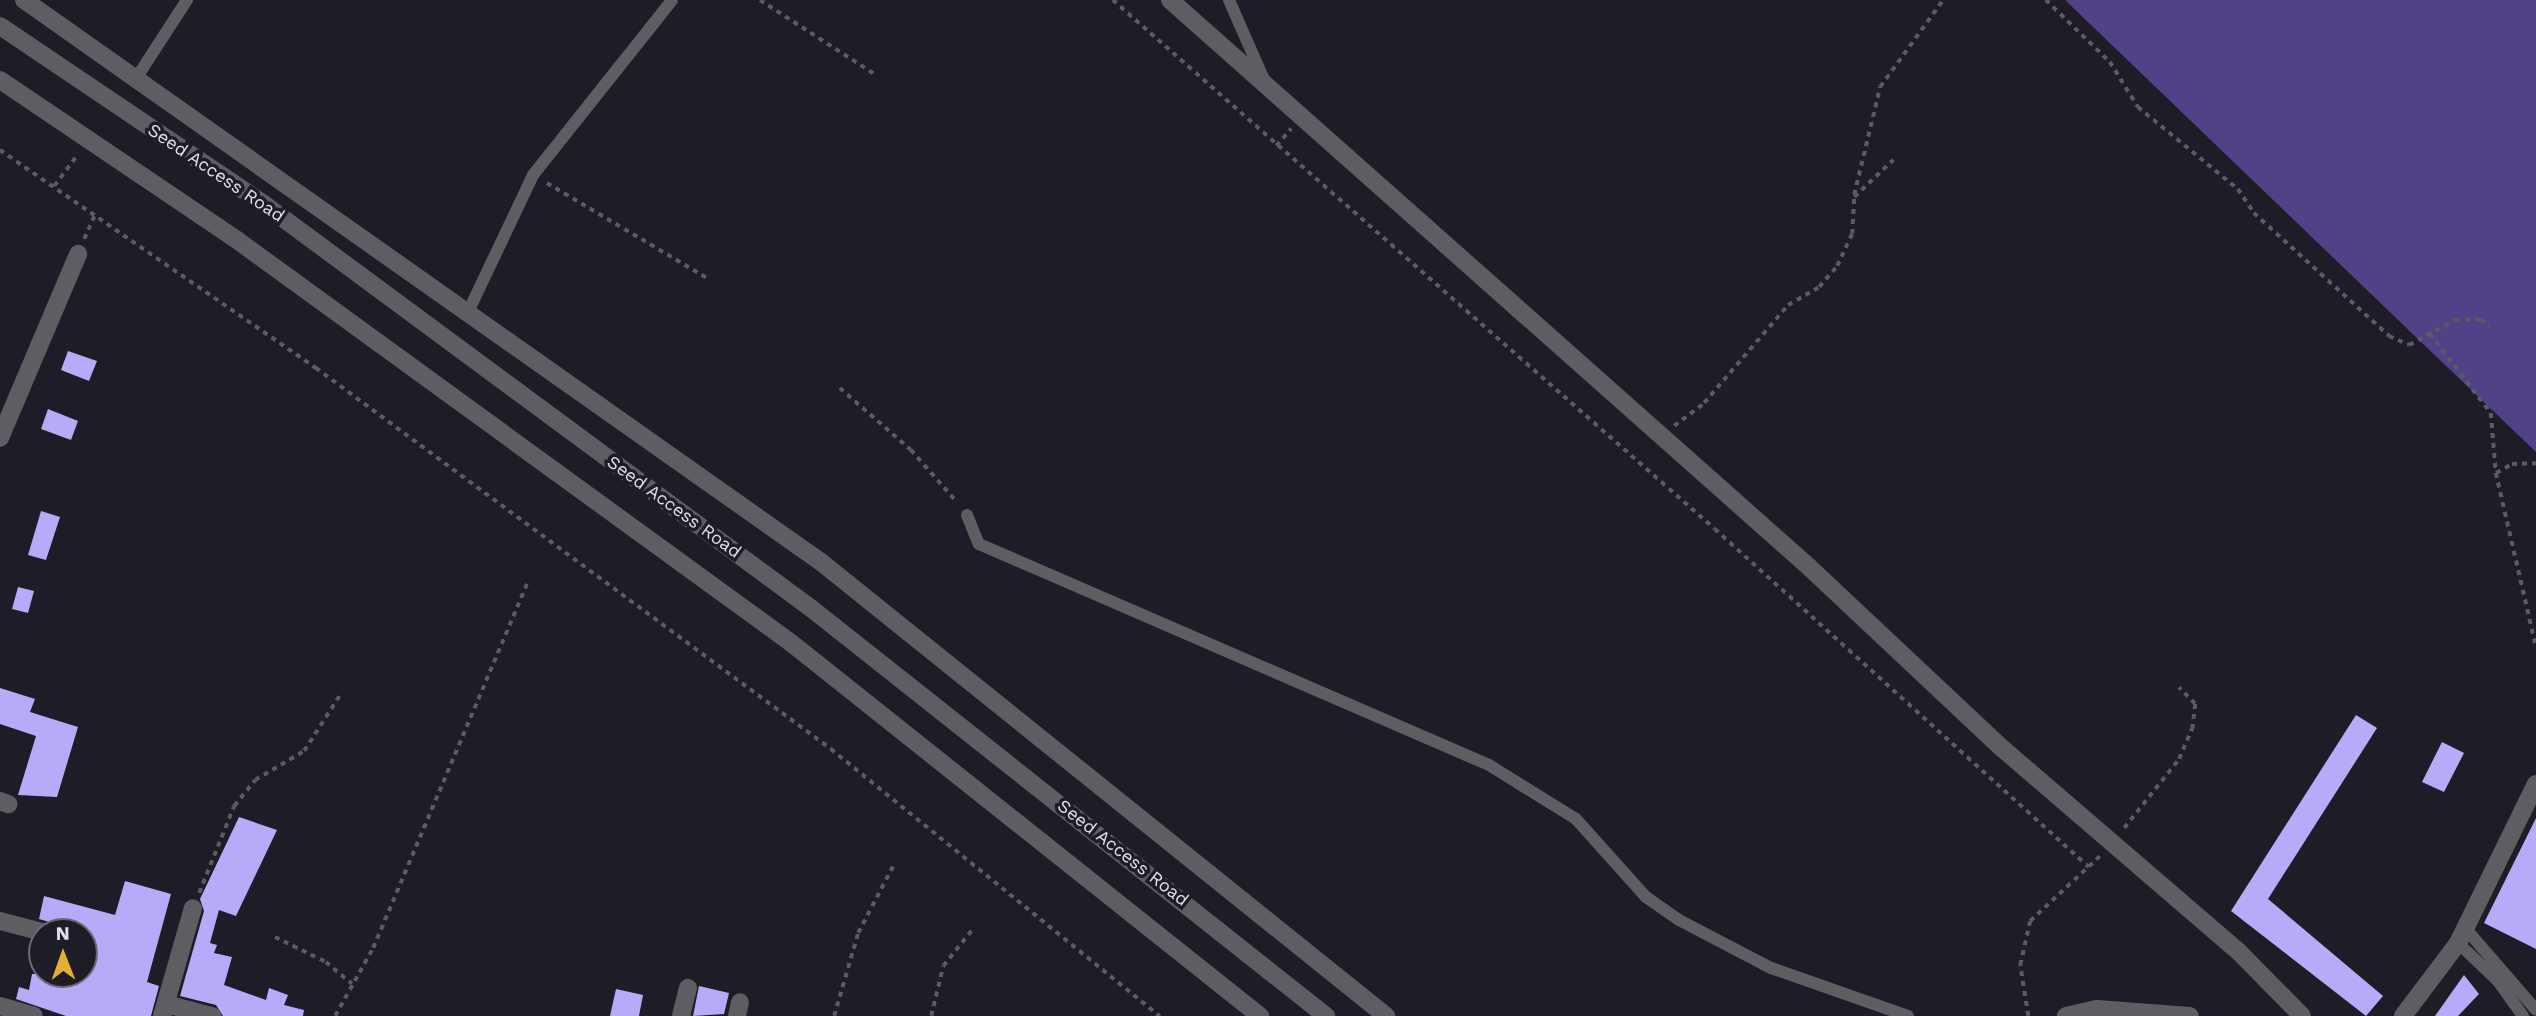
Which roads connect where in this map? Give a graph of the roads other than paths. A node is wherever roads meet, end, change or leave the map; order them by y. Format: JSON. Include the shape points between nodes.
{"nodes":[{"id":1,"x":187,"y":0,"type":"edge"},
{"id":2,"x":673,"y":0,"type":"edge"},
{"id":3,"x":1170,"y":0,"type":"edge"},
{"id":4,"x":1229,"y":0,"type":"edge"},
{"id":5,"x":32,"y":3,"type":"edge"},
{"id":6,"x":0,"y":26,"type":"edge"},
{"id":7,"x":137,"y":77,"type":"junction"},
{"id":8,"x":0,"y":80,"type":"edge"},
{"id":9,"x":1266,"y":85,"type":"junction"},
{"id":10,"x":78,"y":254,"type":"road end"},
{"id":11,"x":469,"y":310,"type":"junction"},
{"id":12,"x":0,"y":438,"type":"edge"},
{"id":13,"x":967,"y":515,"type":"road end"},
{"id":14,"x":2536,"y":784,"type":"edge"},
{"id":15,"x":193,"y":908,"type":"road end"},
{"id":16,"x":0,"y":921,"type":"edge"},
{"id":17,"x":28,"y":928,"type":"edge"},
{"id":18,"x":2461,"y":936,"type":"junction"},
{"id":19,"x":688,"y":988,"type":"dead end"},
{"id":20,"x":0,"y":1006,"type":"edge"},
{"id":21,"x":164,"y":1010,"type":"edge"},
{"id":22,"x":2536,"y":1010,"type":"edge"},
{"id":23,"x":1909,"y":1015,"type":"edge"},
{"id":24,"x":2077,"y":1015,"type":"edge"},
{"id":25,"x":34,"y":1016,"type":"edge"},
{"id":26,"x":212,"y":1016,"type":"edge"},
{"id":27,"x":681,"y":1016,"type":"edge"},
{"id":28,"x":1260,"y":1016,"type":"edge"},
{"id":29,"x":1326,"y":1016,"type":"edge"},
{"id":30,"x":1386,"y":1016,"type":"edge"},
{"id":31,"x":2190,"y":1016,"type":"edge"},
{"id":32,"x":2302,"y":1016,"type":"edge"},
{"id":33,"x":2403,"y":1016,"type":"edge"},
{"id":34,"x":2523,"y":1016,"type":"edge"}],
"edges":[{"from":1,"to":7,"type":"lane"},
{"from":2,"to":11,"type":"lane","via":[[533,175],[500,232]]},
{"from":3,"to":9,"type":"street"},
{"from":4,"to":9,"type":"lane"},
{"from":5,"to":7,"type":"street"},
{"from":6,"to":29,"type":"street","name":"Seed Access Road","via":[[265,205],[811,609]]},
{"from":7,"to":11,"type":"street"},
{"from":8,"to":28,"type":"street","via":[[89,139],[790,642]]},
{"from":9,"to":32,"type":"street"},
{"from":10,"to":12,"type":"street"},
{"from":11,"to":30,"type":"street","via":[[821,562]]},
{"from":13,"to":23,"type":"lane","via":[[979,544],[1489,765],[1576,819],[1646,897],[1679,920],[1771,968]]},
{"from":14,"to":18,"type":"street"},
{"from":15,"to":21,"type":"street"},
{"from":16,"to":17,"type":"street"},
{"from":18,"to":22,"type":"lane"},
{"from":18,"to":33,"type":"street"},
{"from":18,"to":34,"type":"lane"},
{"from":19,"to":27,"type":"street"},
{"from":20,"to":25,"type":"street"},
{"from":21,"to":26,"type":"street"},
{"from":24,"to":31,"type":"street"}]}
